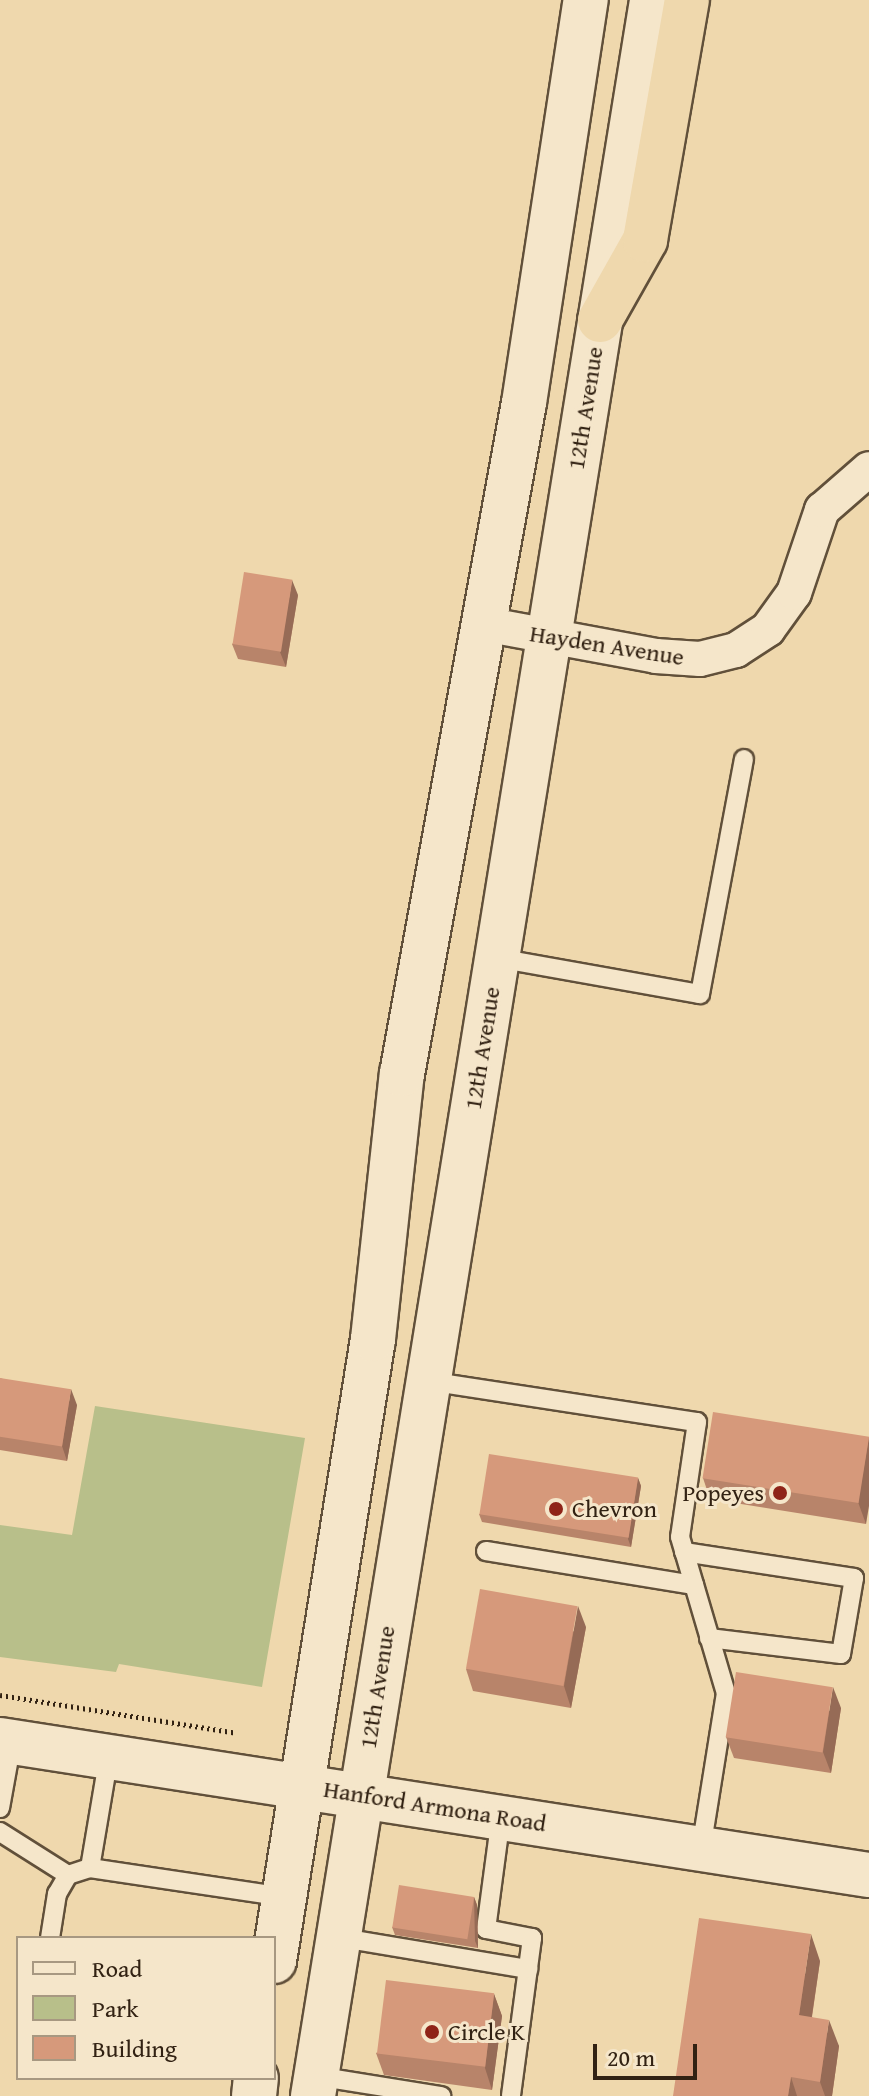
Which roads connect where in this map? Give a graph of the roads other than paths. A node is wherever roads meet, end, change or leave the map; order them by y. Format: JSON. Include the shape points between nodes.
{"nodes":[{"id":1,"x":586,"y":0,"type":"edge"},
{"id":2,"x":652,"y":0,"type":"edge"},
{"id":3,"x":687,"y":0,"type":"edge"},
{"id":4,"x":600,"y":320,"type":"junction"},
{"id":5,"x":869,"y":469,"type":"edge"},
{"id":6,"x":484,"y":624,"type":"junction"},
{"id":7,"x":550,"y":636,"type":"junction"},
{"id":8,"x":744,"y":759,"type":"dead end"},
{"id":9,"x":497,"y":958,"type":"junction"},
{"id":10,"x":428,"y":1381,"type":"junction"},
{"id":11,"x":486,"y":1551,"type":"dead end"},
{"id":12,"x":684,"y":1552,"type":"junction"},
{"id":13,"x":694,"y":1585,"type":"junction"},
{"id":14,"x":709,"y":1638,"type":"junction"},
{"id":15,"x":6,"y":1740,"type":"edge"},
{"id":16,"x":109,"y":1756,"type":"junction"},
{"id":17,"x":298,"y":1784,"type":"junction"},
{"id":18,"x":360,"y":1794,"type":"junction"},
{"id":19,"x":0,"y":1808,"type":"edge"},
{"id":20,"x":501,"y":1817,"type":"junction"},
{"id":21,"x":0,"y":1832,"type":"edge"},
{"id":22,"x":701,"y":1850,"type":"junction"},
{"id":23,"x":90,"y":1868,"type":"junction"},
{"id":24,"x":68,"y":1875,"type":"junction"},
{"id":25,"x":869,"y":1875,"type":"edge"},
{"id":26,"x":284,"y":1897,"type":"junction"},
{"id":27,"x":50,"y":1936,"type":"edge"},
{"id":28,"x":337,"y":1937,"type":"junction"},
{"id":29,"x":276,"y":1948,"type":"edge"},
{"id":30,"x":528,"y":1969,"type":"junction"},
{"id":31,"x":315,"y":2086,"type":"edge"},
{"id":32,"x":441,"y":2096,"type":"edge"},
{"id":33,"x":511,"y":2096,"type":"edge"}],
"edges":[{"from":1,"to":6,"type":"main road"},
{"from":2,"to":4,"type":"main road","name":"12th Avenue"},
{"from":3,"to":4,"type":"highway","via":[[645,240]]},
{"from":4,"to":7,"type":"main road","name":"12th Avenue"},
{"from":5,"to":7,"type":"street","name":"Hayden Avenue","via":[[822,510],[794,593],[768,629],[736,650],[700,659]]},
{"from":6,"to":7,"type":"street","name":"Hayden Avenue"},
{"from":6,"to":17,"type":"main road","via":[[402,1074],[373,1339]]},
{"from":7,"to":9,"type":"main road","name":"12th Avenue"},
{"from":8,"to":9,"type":"lane","via":[[700,994]]},
{"from":9,"to":10,"type":"main road","name":"12th Avenue"},
{"from":10,"to":12,"type":"lane","via":[[697,1422],[680,1537]]},
{"from":10,"to":18,"type":"main road","name":"12th Avenue"},
{"from":11,"to":13,"type":"lane"},
{"from":12,"to":13,"type":"lane"},
{"from":12,"to":14,"type":"lane","via":[[854,1578],[841,1654]]},
{"from":13,"to":14,"type":"lane"},
{"from":14,"to":22,"type":"lane","via":[[726,1693]]},
{"from":15,"to":16,"type":"main road","name":"Hanford Armona Road"},
{"from":15,"to":19,"type":"lane"},
{"from":16,"to":17,"type":"main road","name":"Hanford Armona Road"},
{"from":16,"to":23,"type":"lane"},
{"from":17,"to":18,"type":"main road","name":"Hanford Armona Road"},
{"from":17,"to":26,"type":"main road"},
{"from":18,"to":20,"type":"main road","name":"Hanford Armona Road"},
{"from":18,"to":28,"type":"main road","name":"12th Avenue"},
{"from":20,"to":22,"type":"main road","name":"Hanford Armona Road"},
{"from":20,"to":30,"type":"lane","via":[[486,1929],[532,1938]]},
{"from":21,"to":24,"type":"lane"},
{"from":22,"to":25,"type":"main road","name":"Hanford Armona Road"},
{"from":23,"to":24,"type":"lane"},
{"from":23,"to":26,"type":"lane"},
{"from":24,"to":27,"type":"lane","via":[[57,1894]]},
{"from":26,"to":29,"type":"main road"},
{"from":28,"to":30,"type":"lane"},
{"from":28,"to":31,"type":"main road","name":"12th Avenue"},
{"from":30,"to":33,"type":"lane"},
{"from":31,"to":32,"type":"lane"}]}
